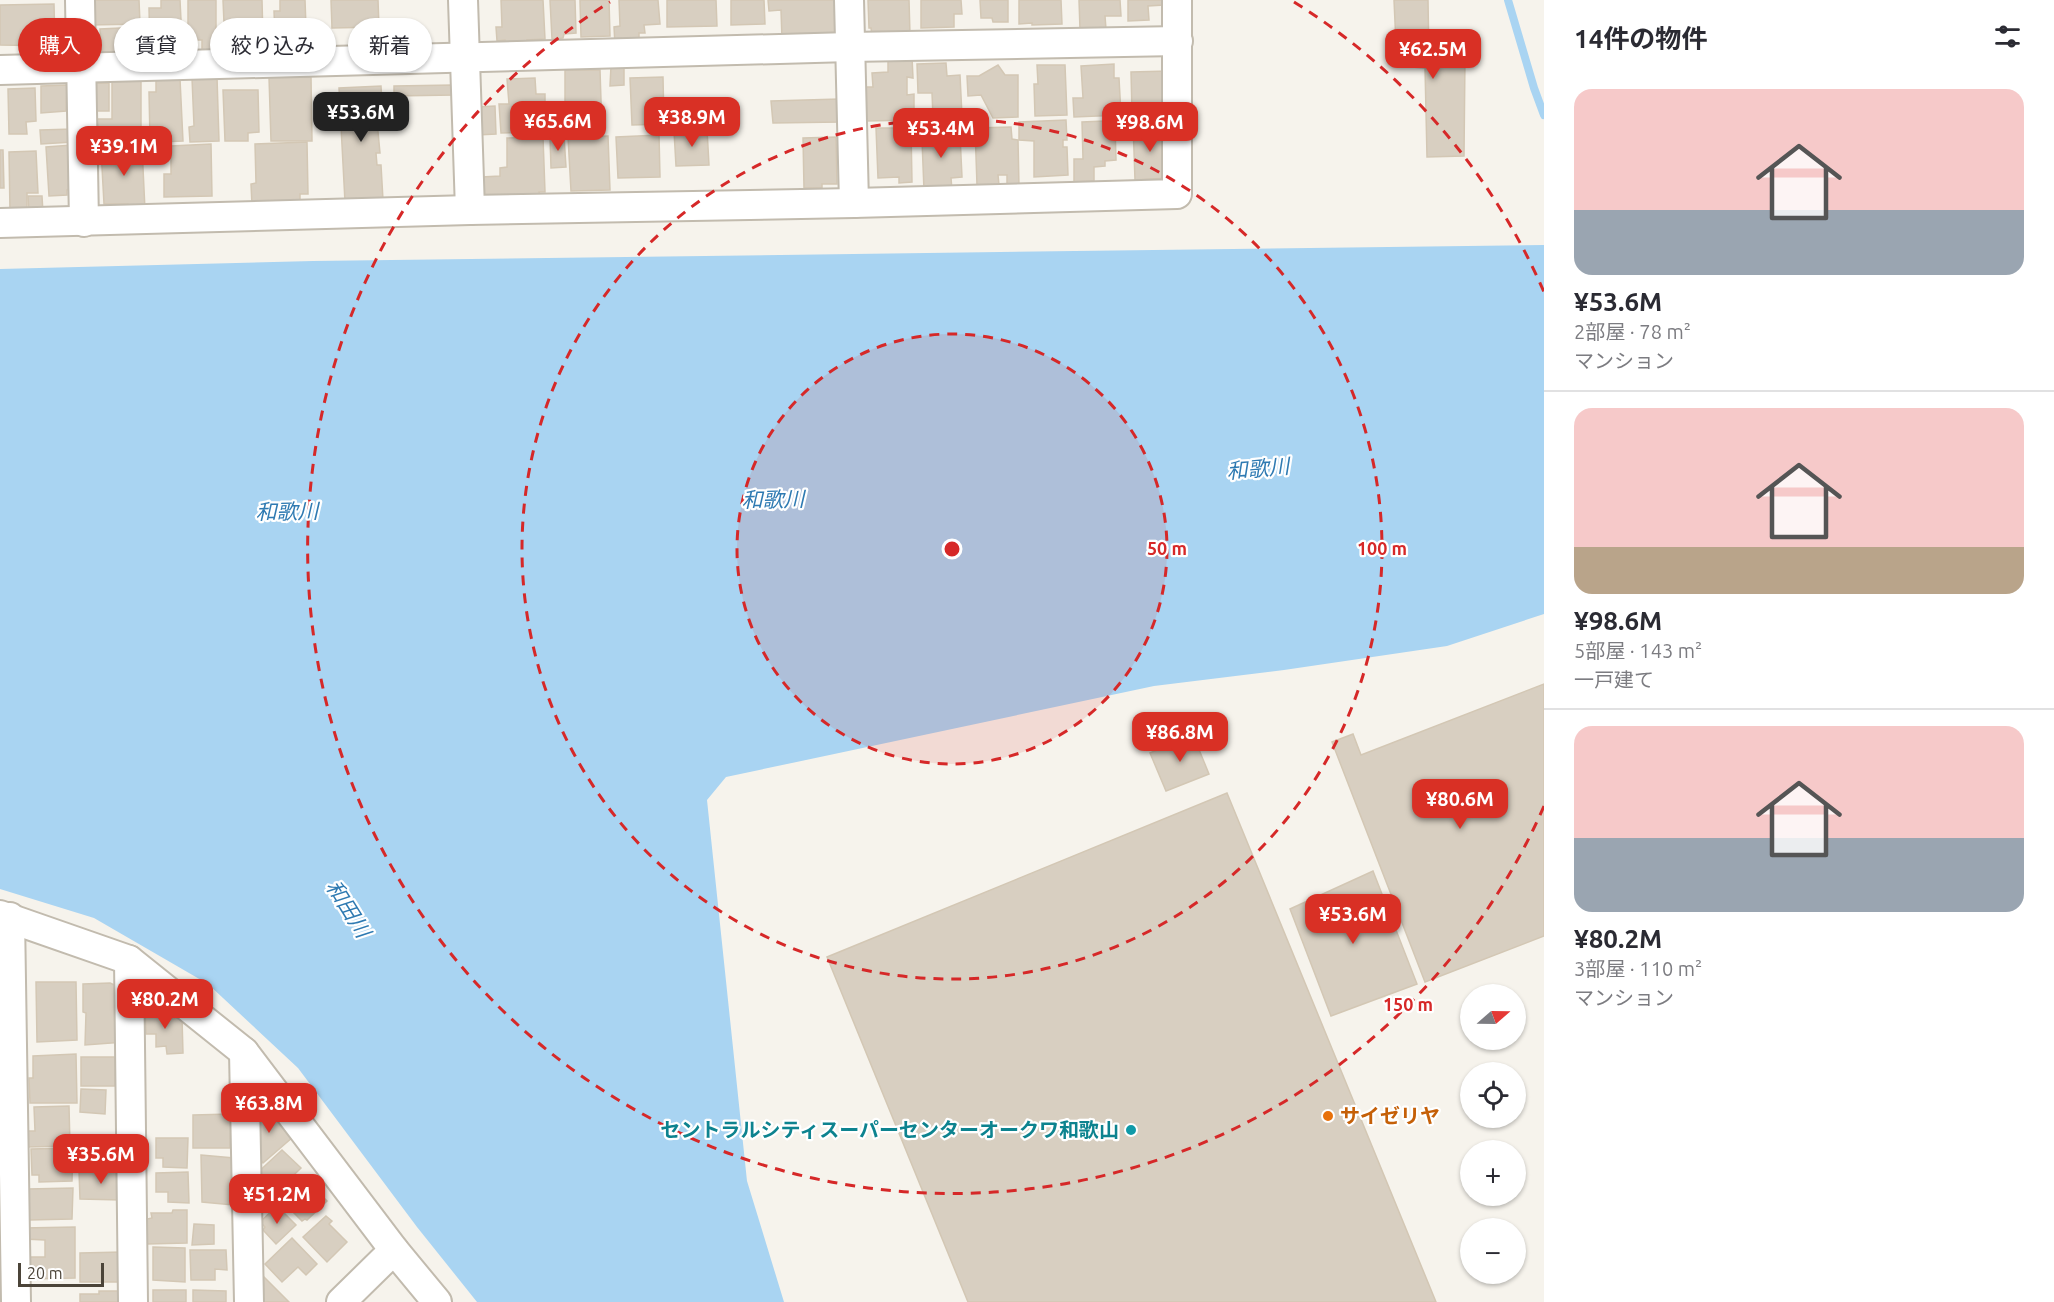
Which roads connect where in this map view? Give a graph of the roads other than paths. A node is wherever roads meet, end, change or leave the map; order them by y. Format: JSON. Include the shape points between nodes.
{"nodes":[{"id":1,"x":80,"y":0,"type":"edge"},
{"id":2,"x":463,"y":0,"type":"edge"},
{"id":3,"x":849,"y":0,"type":"edge"},
{"id":4,"x":1177,"y":0,"type":"edge"},
{"id":5,"x":81,"y":18,"type":"edge"},
{"id":6,"x":1178,"y":41,"type":"junction"},
{"id":7,"x":850,"y":47,"type":"junction"},
{"id":8,"x":465,"y":58,"type":"junction"},
{"id":9,"x":102,"y":67,"type":"edge"},
{"id":10,"x":0,"y":70,"type":"edge"},
{"id":11,"x":18,"y":70,"type":"edge"},
{"id":12,"x":82,"y":72,"type":"edge"},
{"id":13,"x":854,"y":203,"type":"junction"},
{"id":14,"x":470,"y":210,"type":"junction"},
{"id":15,"x":84,"y":222,"type":"junction"},
{"id":16,"x":0,"y":223,"type":"edge"},
{"id":17,"x":5,"y":916,"type":"edge"},
{"id":18,"x":129,"y":960,"type":"junction"},
{"id":19,"x":244,"y":1052,"type":"junction"},
{"id":20,"x":394,"y":1250,"type":"junction"},
{"id":21,"x":16,"y":1302,"type":"edge"},
{"id":22,"x":133,"y":1302,"type":"edge"},
{"id":23,"x":249,"y":1302,"type":"edge"},
{"id":24,"x":341,"y":1302,"type":"edge"},
{"id":25,"x":436,"y":1302,"type":"edge"}],
"edges":[{"from":1,"to":5,"type":"street"},
{"from":2,"to":8,"type":"street"},
{"from":3,"to":7,"type":"street"},
{"from":4,"to":6,"type":"street"},
{"from":6,"to":7,"type":"street"},
{"from":6,"to":13,"type":"street","via":[[1177,194]]},
{"from":7,"to":8,"type":"street"},
{"from":7,"to":13,"type":"street"},
{"from":8,"to":9,"type":"street"},
{"from":8,"to":14,"type":"street"},
{"from":10,"to":11,"type":"street"},
{"from":12,"to":15,"type":"street"},
{"from":13,"to":14,"type":"street"},
{"from":14,"to":15,"type":"street"},
{"from":15,"to":16,"type":"street"},
{"from":17,"to":18,"type":"street"},
{"from":17,"to":21,"type":"street"},
{"from":18,"to":19,"type":"street"},
{"from":18,"to":22,"type":"street"},
{"from":19,"to":20,"type":"street"},
{"from":19,"to":23,"type":"street"},
{"from":20,"to":24,"type":"street"},
{"from":20,"to":25,"type":"street"}]}
